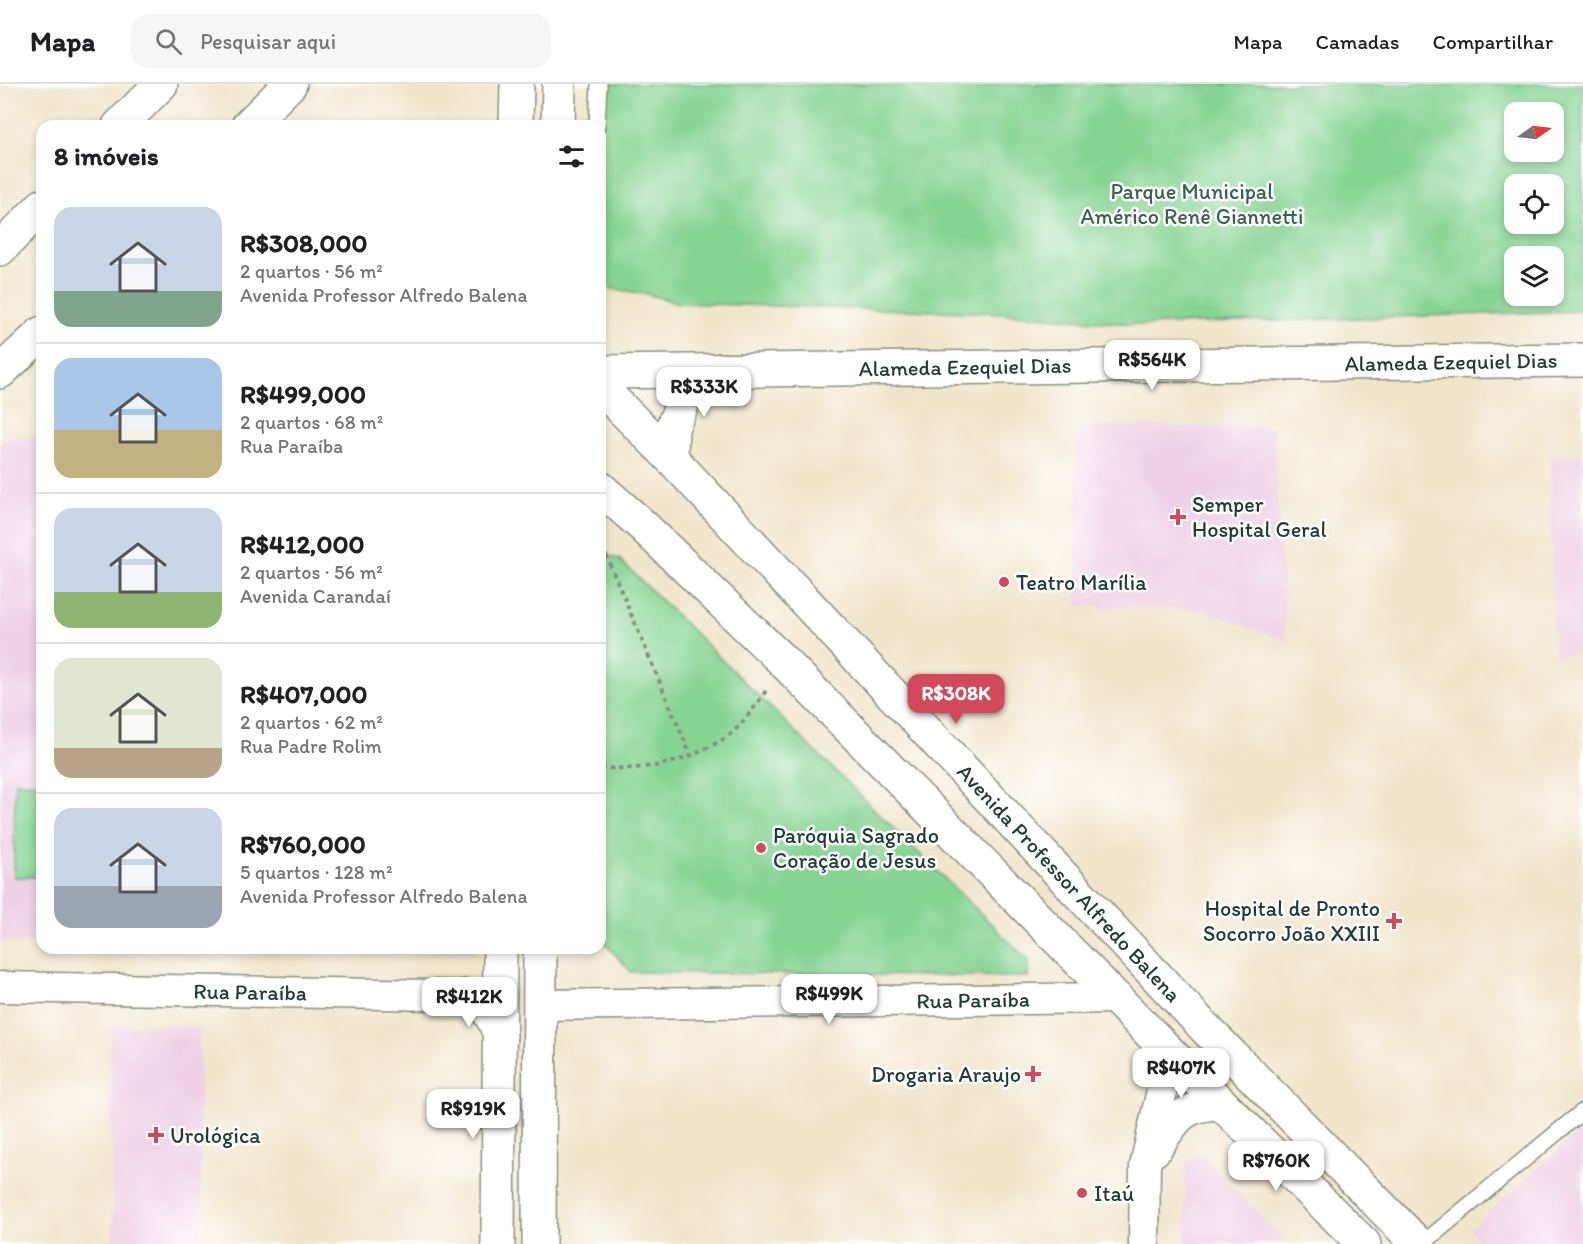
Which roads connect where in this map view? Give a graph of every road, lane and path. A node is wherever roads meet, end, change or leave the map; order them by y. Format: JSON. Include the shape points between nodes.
{"nodes":[{"id":1,"x":160,"y":84,"type":"edge"},
{"id":2,"x":290,"y":84,"type":"edge"},
{"id":3,"x":517,"y":84,"type":"edge"},
{"id":4,"x":559,"y":84,"type":"edge"},
{"id":5,"x":599,"y":84,"type":"edge"},
{"id":6,"x":125,"y":120,"type":"edge"},
{"id":7,"x":254,"y":120,"type":"edge"},
{"id":8,"x":516,"y":120,"type":"edge"},
{"id":9,"x":558,"y":120,"type":"edge"},
{"id":10,"x":597,"y":120,"type":"edge"},
{"id":11,"x":36,"y":212,"type":"edge"},
{"id":12,"x":0,"y":249,"type":"edge"},
{"id":13,"x":36,"y":338,"type":"edge"},
{"id":14,"x":1583,"y":360,"type":"edge"},
{"id":15,"x":2,"y":367,"type":"edge"},
{"id":16,"x":36,"y":368,"type":"edge"},
{"id":17,"x":721,"y":370,"type":"junction"},
{"id":18,"x":606,"y":372,"type":"edge"},
{"id":19,"x":606,"y":393,"type":"edge"},
{"id":20,"x":671,"y":458,"type":"junction"},
{"id":21,"x":606,"y":493,"type":"edge"},
{"id":22,"x":606,"y":555,"type":"dead end"},
{"id":23,"x":786,"y":664,"type":"junction"},
{"id":24,"x":691,"y":756,"type":"junction"},
{"id":25,"x":606,"y":768,"type":"edge"},
{"id":26,"x":500,"y":954,"type":"edge"},
{"id":27,"x":539,"y":960,"type":"edge"},
{"id":28,"x":0,"y":987,"type":"edge"},
{"id":29,"x":465,"y":996,"type":"junction"},
{"id":30,"x":500,"y":997,"type":"junction"},
{"id":31,"x":1118,"y":998,"type":"junction"},
{"id":32,"x":539,"y":1014,"type":"junction"},
{"id":33,"x":1204,"y":1027,"type":"junction"},
{"id":34,"x":500,"y":1036,"type":"junction"},
{"id":35,"x":1174,"y":1058,"type":"junction"},
{"id":36,"x":1223,"y":1104,"type":"junction"},
{"id":37,"x":1583,"y":1111,"type":"edge"},
{"id":38,"x":1145,"y":1166,"type":"junction"},
{"id":39,"x":498,"y":1244,"type":"edge"},
{"id":40,"x":539,"y":1244,"type":"edge"},
{"id":41,"x":1144,"y":1244,"type":"edge"},
{"id":42,"x":1364,"y":1244,"type":"edge"},
{"id":43,"x":1420,"y":1244,"type":"edge"}],
"edges":[{"from":1,"to":6,"type":"street"},
{"from":2,"to":7,"type":"street"},
{"from":3,"to":8,"type":"street"},
{"from":4,"to":9,"type":"street"},
{"from":5,"to":10,"type":"lane"},
{"from":11,"to":12,"type":"street"},
{"from":13,"to":15,"type":"street"},
{"from":14,"to":17,"type":"street","name":"Alameda Ezequiel Dias"},
{"from":15,"to":16,"type":"street"},
{"from":17,"to":18,"type":"street","name":"Alameda Ezequiel Dias"},
{"from":17,"to":20,"type":"street","via":[[687,393],[672,428]]},
{"from":19,"to":20,"type":"street","name":"Avenida Professor Alfredo Balena"},
{"from":20,"to":33,"type":"street","name":"Avenida Professor Alfredo Balena"},
{"from":21,"to":23,"type":"street","name":"Avenida Professor Alfredo Balena"},
{"from":22,"to":24,"type":"path"},
{"from":23,"to":24,"type":"path","via":[[737,727],[724,739]]},
{"from":23,"to":31,"type":"street","name":"Avenida Professor Alfredo Balena"},
{"from":24,"to":25,"type":"path","via":[[645,768]]},
{"from":26,"to":30,"type":"street"},
{"from":27,"to":30,"type":"street"},
{"from":27,"to":32,"type":"street"},
{"from":28,"to":29,"type":"street","name":"Rua Paraíba"},
{"from":29,"to":30,"type":"street","name":"Rua Paraíba"},
{"from":29,"to":34,"type":"street","via":[[489,1011]]},
{"from":30,"to":32,"type":"street"},
{"from":30,"to":34,"type":"street"},
{"from":31,"to":32,"type":"street","name":"Rua Paraíba"},
{"from":31,"to":35,"type":"street","name":"Avenida Professor Alfredo Balena"},
{"from":32,"to":40,"type":"street"},
{"from":33,"to":35,"type":"street"},
{"from":33,"to":43,"type":"street","name":"Avenida Professor Alfredo Balena"},
{"from":34,"to":39,"type":"street"},
{"from":35,"to":36,"type":"street","name":"Avenida Professor Alfredo Balena"},
{"from":35,"to":38,"type":"street","via":[[1164,1081]]},
{"from":36,"to":38,"type":"street","via":[[1193,1108],[1178,1117]]},
{"from":36,"to":42,"type":"street","name":"Avenida Professor Alfredo Balena"},
{"from":37,"to":43,"type":"lane"},
{"from":38,"to":41,"type":"street"}]}
